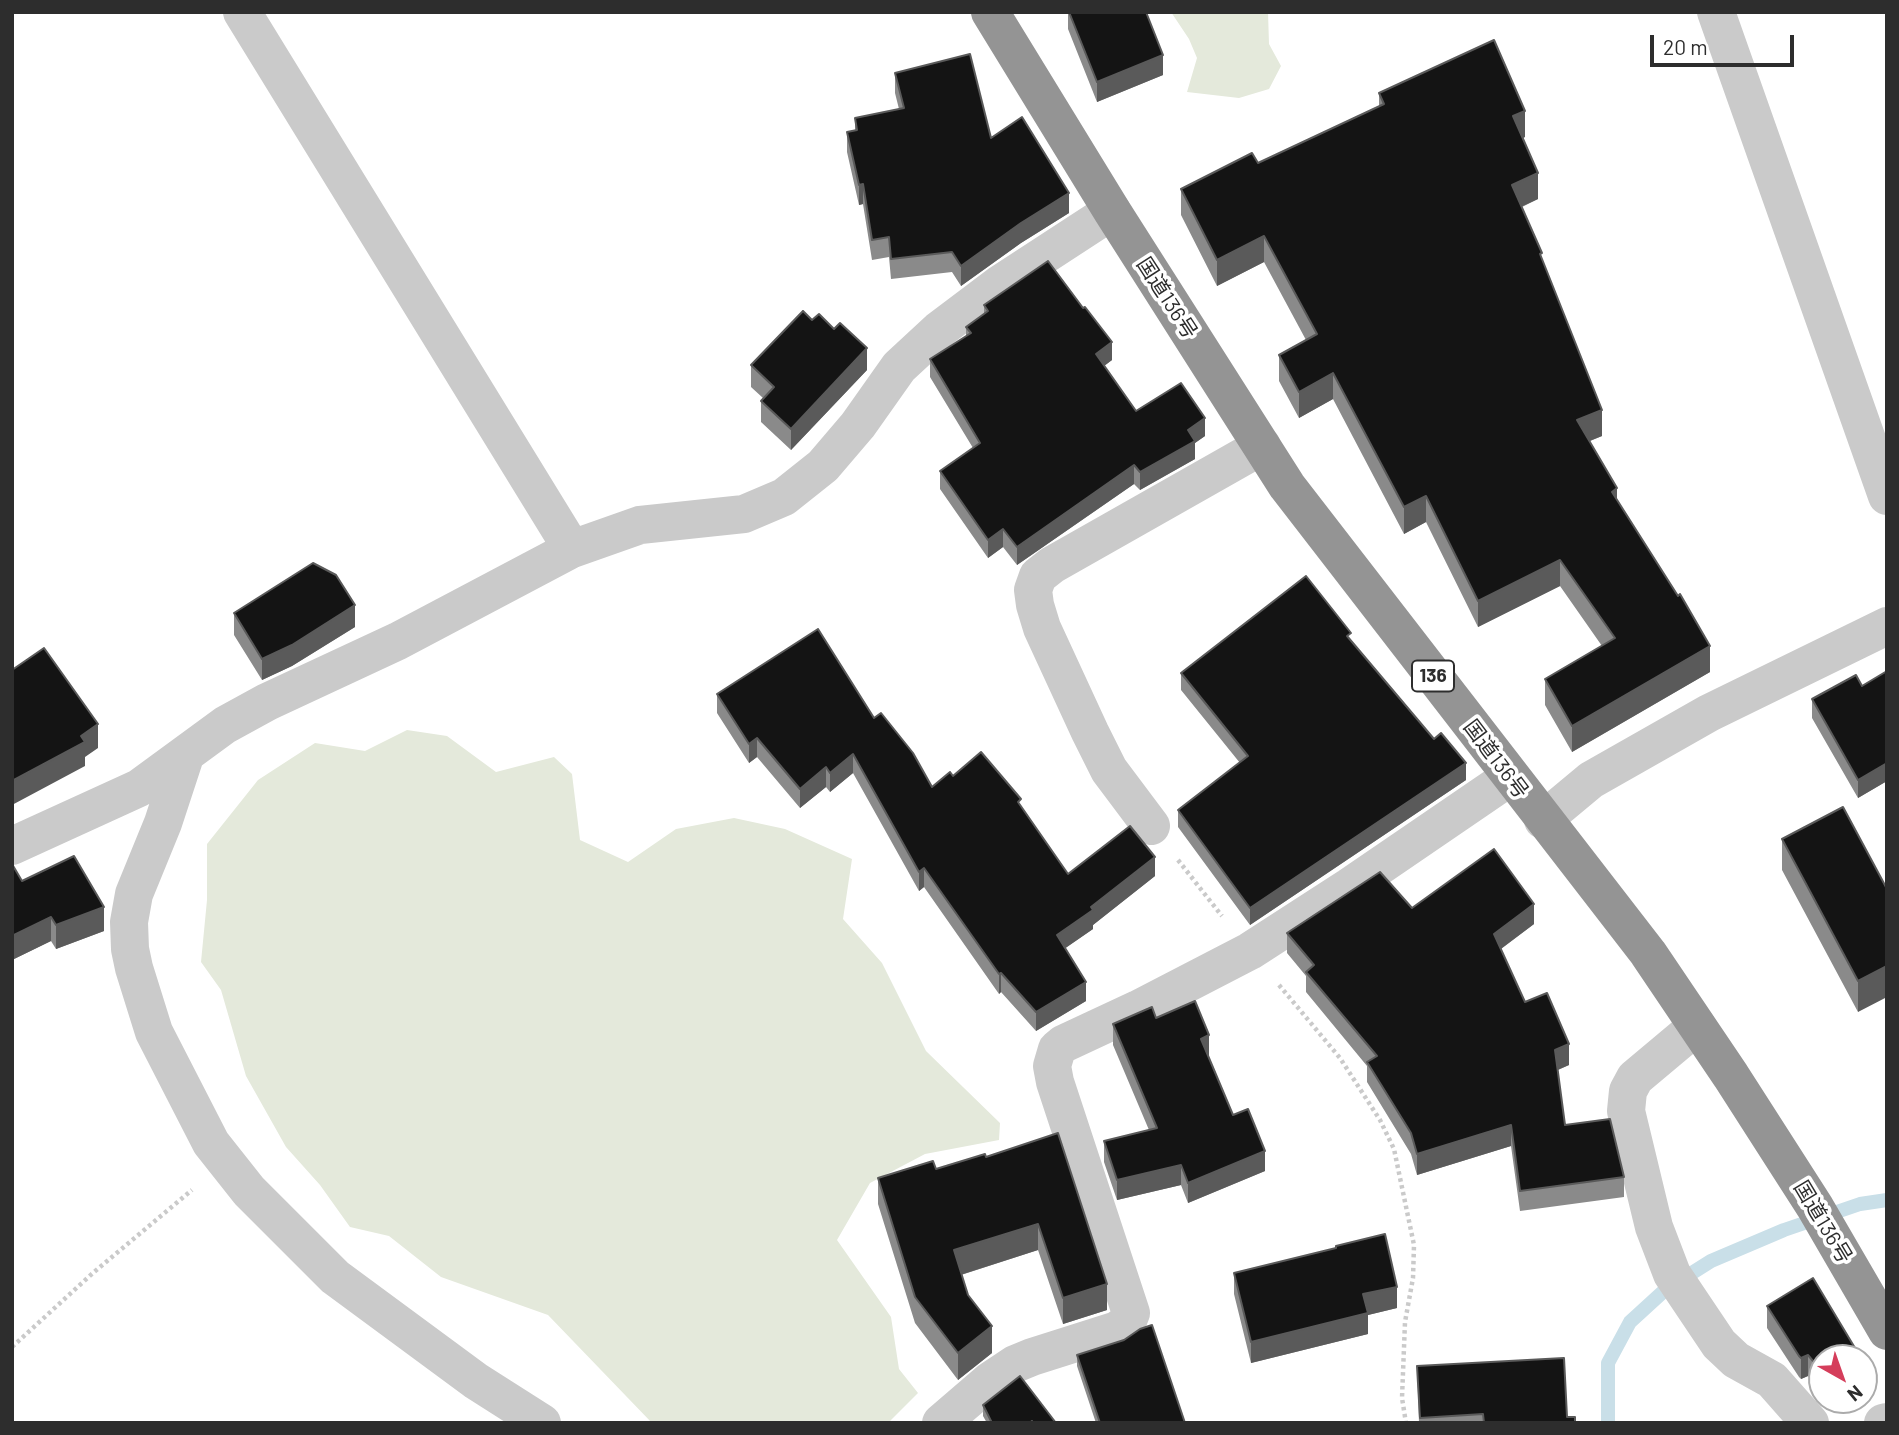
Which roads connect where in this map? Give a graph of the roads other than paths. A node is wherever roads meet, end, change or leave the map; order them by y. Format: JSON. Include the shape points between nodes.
{"nodes":[{"id":1,"x":242,"y":12,"type":"edge"},
{"id":2,"x":990,"y":12,"type":"edge"},
{"id":3,"x":1716,"y":12,"type":"edge"},
{"id":4,"x":1112,"y":211,"type":"junction"},
{"id":5,"x":1262,"y":446,"type":"junction"},
{"id":6,"x":1887,"y":496,"type":"edge"},
{"id":7,"x":572,"y":549,"type":"junction"},
{"id":8,"x":1887,"y":626,"type":"edge"},
{"id":9,"x":185,"y":756,"type":"junction"},
{"id":10,"x":1510,"y":777,"type":"junction"},
{"id":11,"x":1543,"y":820,"type":"junction"},
{"id":12,"x":1151,"y":826,"type":"road end"},
{"id":13,"x":12,"y":846,"type":"edge"},
{"id":14,"x":1697,"y":1027,"type":"junction"},
{"id":15,"x":1887,"y":1331,"type":"edge"},
{"id":16,"x":542,"y":1423,"type":"edge"},
{"id":17,"x":941,"y":1423,"type":"edge"},
{"id":18,"x":1810,"y":1423,"type":"edge"}],
"edges":[{"from":1,"to":7,"type":"street"},
{"from":2,"to":4,"type":"highway","name":"国道136号","number":"136"},
{"from":3,"to":6,"type":"street"},
{"from":4,"to":5,"type":"highway","name":"国道136号","number":"136"},
{"from":4,"to":7,"type":"street","via":[[939,330],[898,367],[859,425],[823,466],[784,497],[744,514],[640,525]]},
{"from":5,"to":10,"type":"highway","name":"国道136号","number":"136","via":[[1287,486]]},
{"from":5,"to":12,"type":"street","via":[[1052,565],[1038,576],[1033,590],[1042,628],[1090,732],[1109,770]]},
{"from":7,"to":9,"type":"street","via":[[398,641],[267,702],[225,725]]},
{"from":8,"to":11,"type":"street","via":[[1709,713],[1591,780]]},
{"from":9,"to":13,"type":"street","via":[[139,788]]},
{"from":9,"to":16,"type":"street","via":[[134,894],[130,949],[153,1032],[211,1143],[249,1191],[335,1277],[476,1381]]},
{"from":10,"to":11,"type":"highway","name":"国道136号","number":"136"},
{"from":10,"to":17,"type":"street","via":[[1250,951],[1056,1049],[1055,1082],[1131,1313],[1117,1330],[1015,1364]]},
{"from":11,"to":14,"type":"highway","name":"国道136号","number":"136","via":[[1648,953]]},
{"from":14,"to":15,"type":"highway","name":"国道136号","number":"136","via":[[1815,1207]]},
{"from":14,"to":18,"type":"street","via":[[1635,1078],[1628,1091],[1626,1111],[1654,1227],[1666,1263],[1719,1344],[1736,1360],[1772,1380]]}]}
